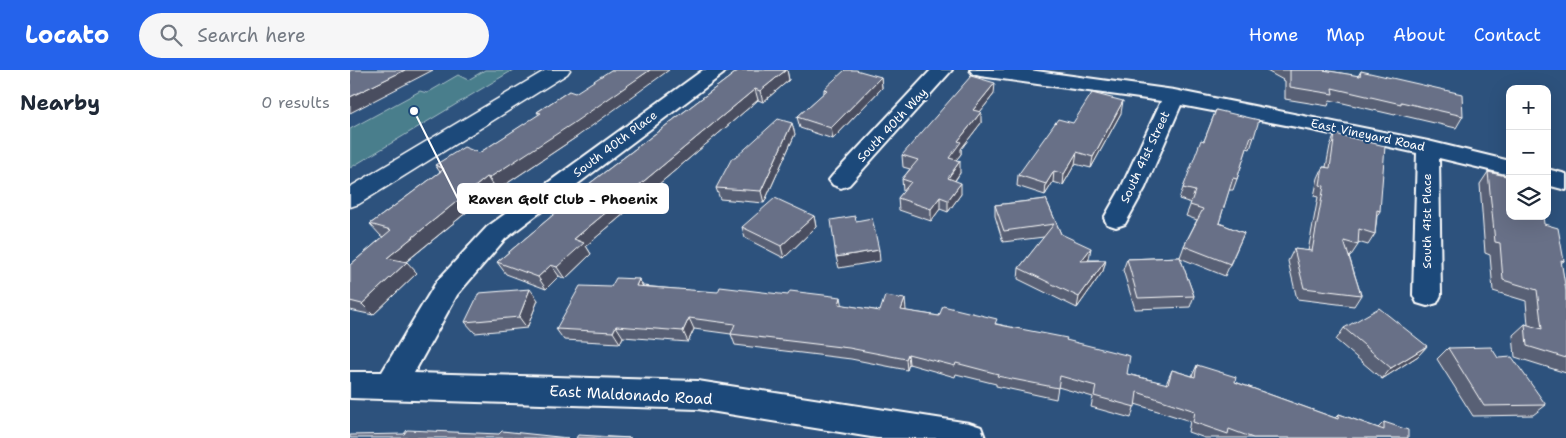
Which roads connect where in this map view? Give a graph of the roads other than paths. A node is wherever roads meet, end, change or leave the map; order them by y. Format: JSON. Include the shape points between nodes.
{"nodes":[{"id":1,"x":560,"y":70,"type":"edge"},
{"id":2,"x":716,"y":70,"type":"edge"},
{"id":3,"x":942,"y":70,"type":"edge"},
{"id":4,"x":980,"y":70,"type":"edge"},
{"id":5,"x":1015,"y":72,"type":"edge"},
{"id":6,"x":1174,"y":96,"type":"junction"},
{"id":7,"x":1428,"y":148,"type":"junction"},
{"id":8,"x":1506,"y":167,"type":"edge"},
{"id":9,"x":1551,"y":179,"type":"edge"},
{"id":10,"x":841,"y":180,"type":"dead end"},
{"id":11,"x":1566,"y":182,"type":"edge"},
{"id":12,"x":350,"y":198,"type":"edge"},
{"id":13,"x":1116,"y":218,"type":"dead end"},
{"id":14,"x":1427,"y":295,"type":"dead end"},
{"id":15,"x":350,"y":385,"type":"edge"},
{"id":16,"x":391,"y":386,"type":"junction"},
{"id":17,"x":969,"y":438,"type":"edge"}],
"edges":[{"from":1,"to":12,"type":"main road"},
{"from":2,"to":16,"type":"street","name":"South 40th Place","via":[[496,233],[447,288]]},
{"from":3,"to":10,"type":"street","name":"South 40th Way"},
{"from":4,"to":5,"type":"street","name":"East Vineyard Road"},
{"from":5,"to":6,"type":"street","name":"East Vineyard Road"},
{"from":6,"to":7,"type":"street","name":"East Vineyard Road","via":[[1227,96]]},
{"from":6,"to":13,"type":"street","name":"South 41st Street"},
{"from":7,"to":8,"type":"street","name":"East Vineyard Road"},
{"from":7,"to":14,"type":"street","name":"South 41st Place"},
{"from":9,"to":11,"type":"street"},
{"from":15,"to":16,"type":"street","name":"East Maldonado Road"},
{"from":16,"to":17,"type":"street","name":"East Maldonado Road","via":[[698,395]]}]}
